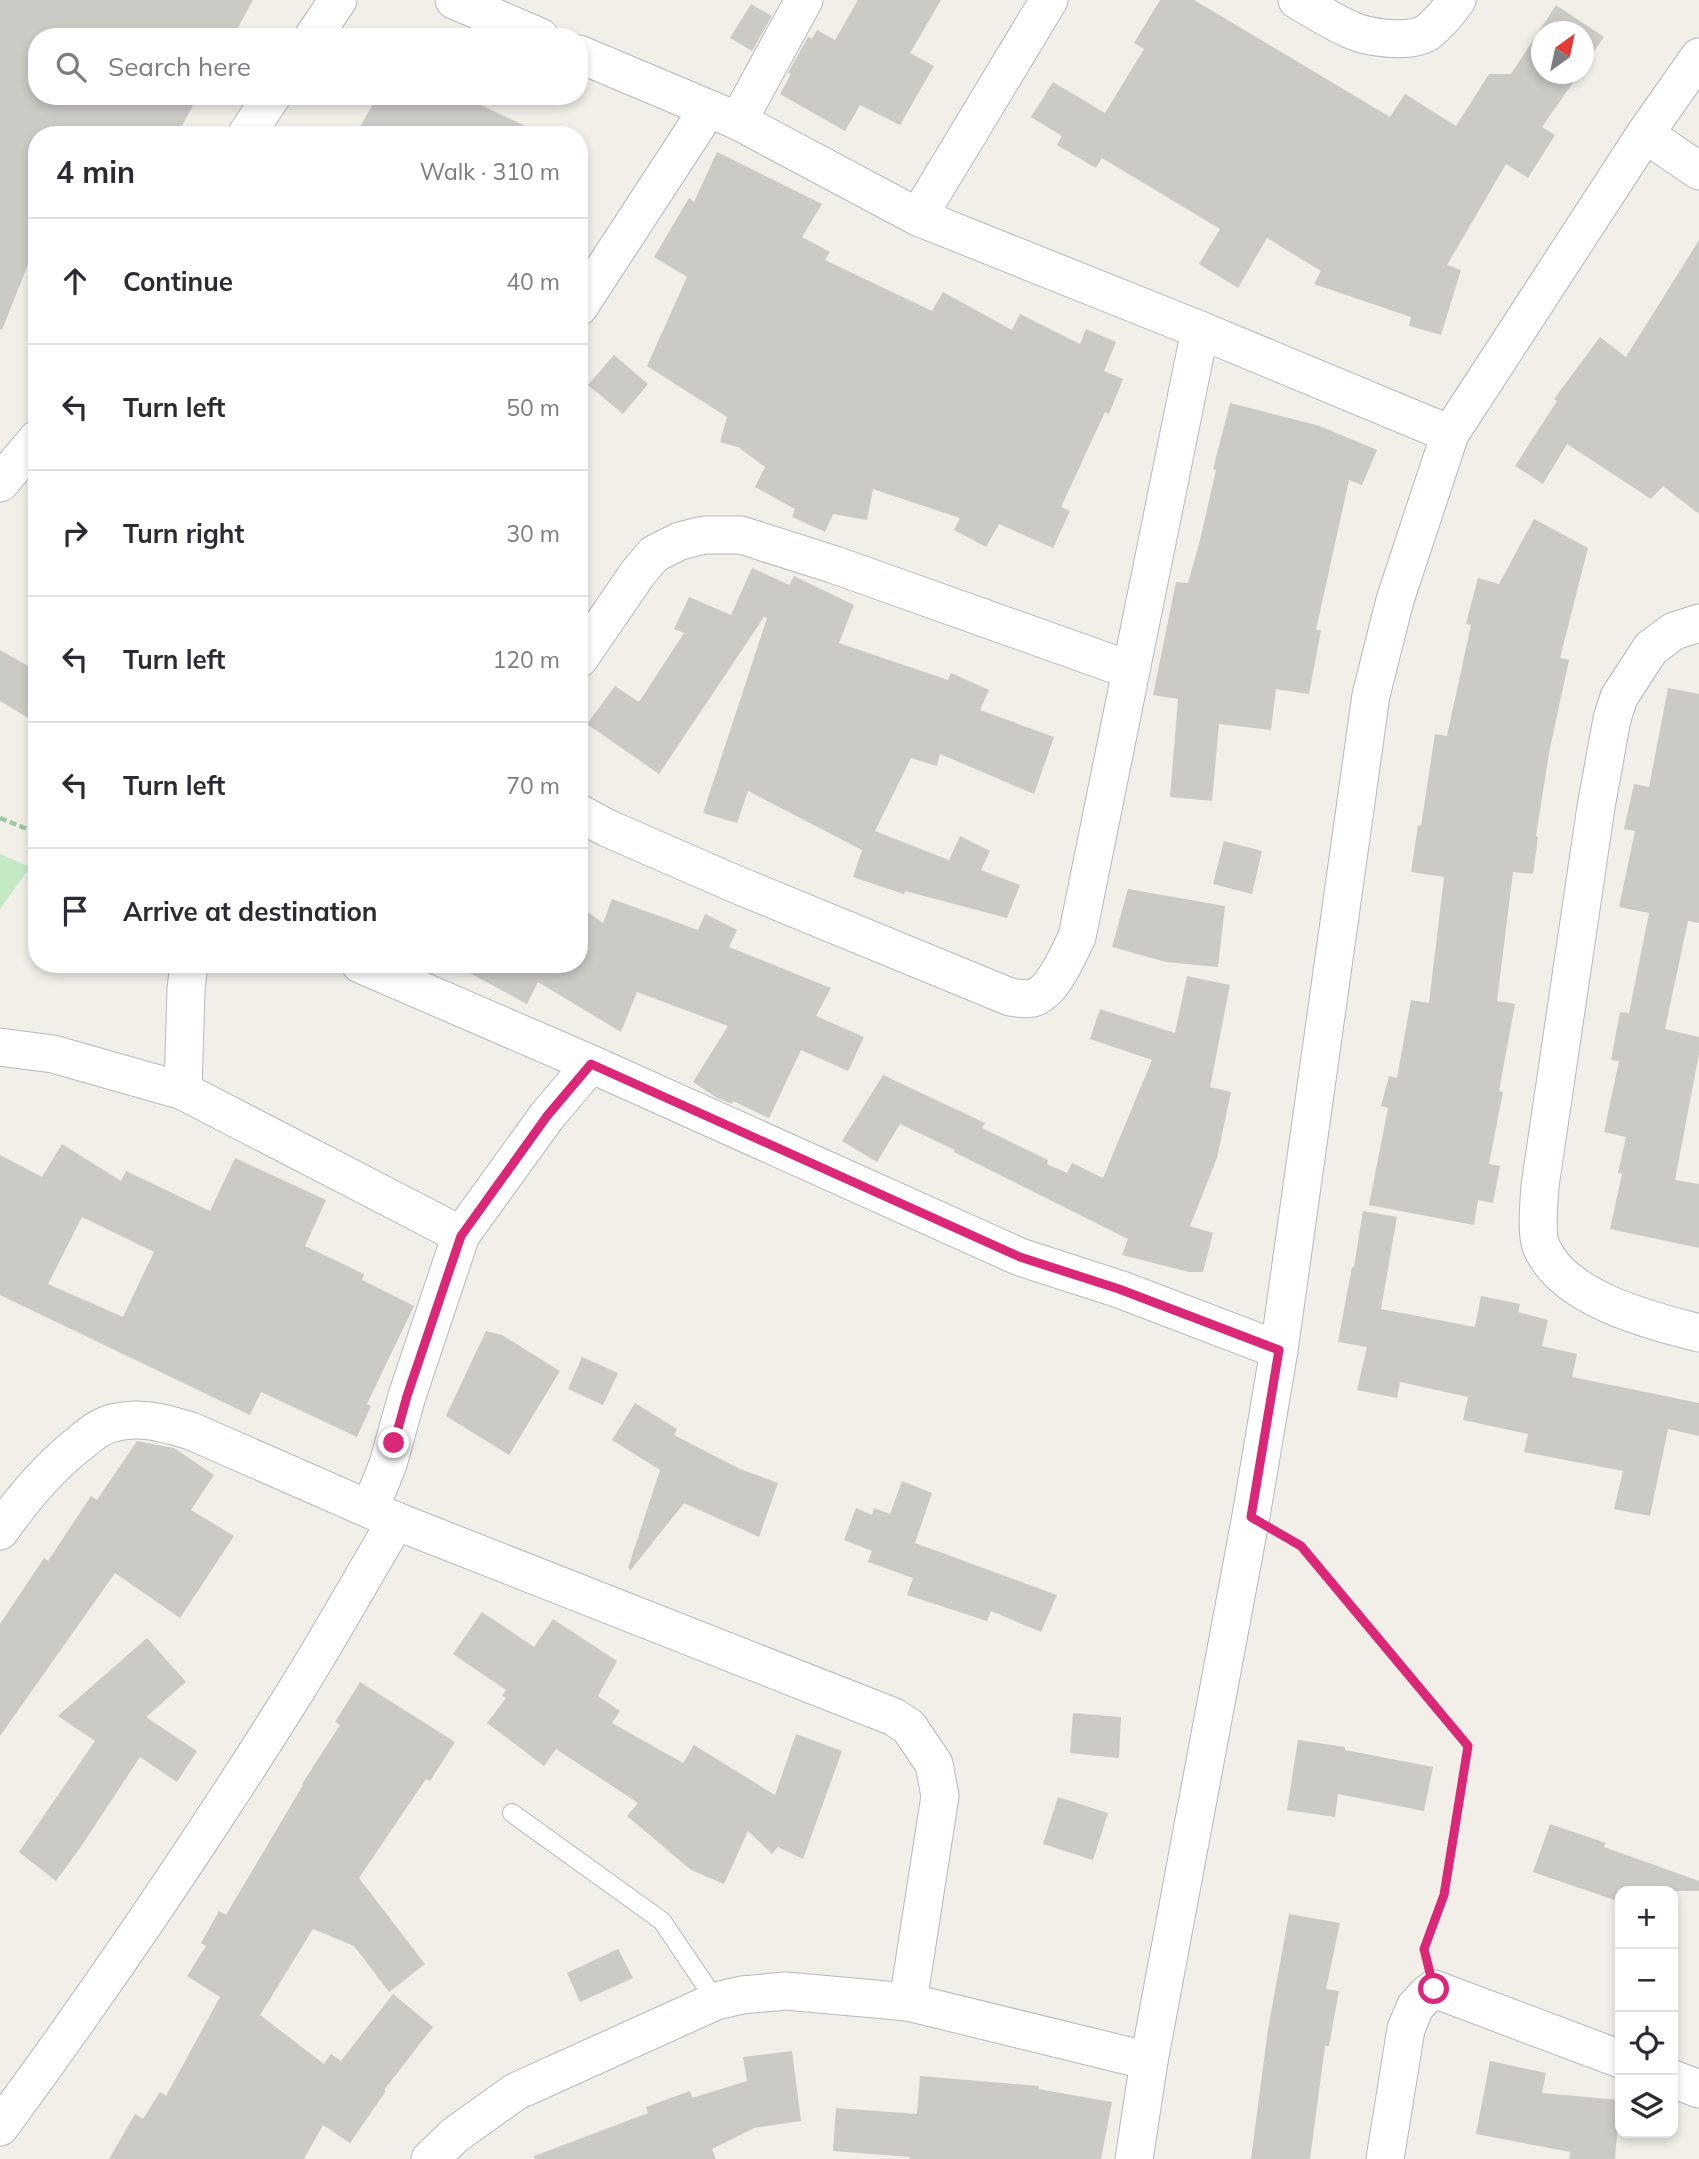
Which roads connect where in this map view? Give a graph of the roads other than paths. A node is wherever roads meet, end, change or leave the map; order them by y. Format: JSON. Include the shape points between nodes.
{"nodes":[{"id":1,"x":338,"y":0,"type":"edge"},
{"id":2,"x":454,"y":0,"type":"edge"},
{"id":3,"x":804,"y":0,"type":"edge"},
{"id":4,"x":1049,"y":0,"type":"edge"},
{"id":5,"x":1297,"y":0,"type":"edge"},
{"id":6,"x":1457,"y":0,"type":"edge"},
{"id":7,"x":319,"y":28,"type":"edge"},
{"id":8,"x":519,"y":28,"type":"edge"},
{"id":9,"x":1699,"y":57,"type":"edge"},
{"id":10,"x":588,"y":58,"type":"edge"},
{"id":11,"x":266,"y":105,"type":"edge"},
{"id":12,"x":723,"y":115,"type":"junction"},
{"id":13,"x":252,"y":126,"type":"edge"},
{"id":14,"x":1645,"y":134,"type":"junction"},
{"id":15,"x":1699,"y":171,"type":"edge"},
{"id":16,"x":918,"y":218,"type":"junction"},
{"id":17,"x":588,"y":295,"type":"edge"},
{"id":18,"x":1200,"y":330,"type":"junction"},
{"id":19,"x":1450,"y":434,"type":"junction"},
{"id":20,"x":28,"y":450,"type":"edge"},
{"id":21,"x":0,"y":483,"type":"edge"},
{"id":22,"x":1699,"y":623,"type":"edge"},
{"id":23,"x":588,"y":646,"type":"edge"},
{"id":24,"x":1130,"y":670,"type":"junction"},
{"id":25,"x":588,"y":818,"type":"edge"},
{"id":26,"x":187,"y":973,"type":"edge"},
{"id":27,"x":381,"y":973,"type":"edge"},
{"id":28,"x":0,"y":1047,"type":"edge"},
{"id":29,"x":591,"y":1064,"type":"junction"},
{"id":30,"x":183,"y":1091,"type":"junction"},
{"id":31,"x":461,"y":1236,"type":"junction"},
{"id":32,"x":1699,"y":1333,"type":"edge"},
{"id":33,"x":1279,"y":1350,"type":"junction"},
{"id":34,"x":383,"y":1515,"type":"junction"},
{"id":35,"x":0,"y":1531,"type":"edge"},
{"id":36,"x":512,"y":1813,"type":"dead end"},
{"id":37,"x":716,"y":2001,"type":"junction"},
{"id":38,"x":908,"y":2002,"type":"junction"},
{"id":39,"x":1615,"y":2057,"type":"edge"},
{"id":40,"x":1149,"y":2061,"type":"junction"},
{"id":41,"x":1678,"y":2081,"type":"edge"},
{"id":42,"x":1699,"y":2089,"type":"edge"},
{"id":43,"x":0,"y":2127,"type":"edge"},
{"id":44,"x":430,"y":2159,"type":"edge"},
{"id":45,"x":1134,"y":2159,"type":"edge"},
{"id":46,"x":1385,"y":2159,"type":"edge"}],
"edges":[{"from":1,"to":7,"type":"street"},
{"from":2,"to":8,"type":"street"},
{"from":3,"to":12,"type":"street"},
{"from":4,"to":16,"type":"street"},
{"from":5,"to":6,"type":"street","via":[[1352,31],[1412,39],[1427,33]]},
{"from":9,"to":14,"type":"street"},
{"from":10,"to":12,"type":"street"},
{"from":11,"to":13,"type":"street"},
{"from":12,"to":16,"type":"street"},
{"from":12,"to":17,"type":"street"},
{"from":14,"to":15,"type":"street"},
{"from":14,"to":19,"type":"street"},
{"from":16,"to":18,"type":"street"},
{"from":18,"to":19,"type":"street"},
{"from":18,"to":24,"type":"street"},
{"from":19,"to":33,"type":"street","via":[[1395,600],[1371,695]]},
{"from":20,"to":21,"type":"street"},
{"from":22,"to":32,"type":"street","via":[[1674,631],[1651,648],[1619,697],[1612,719],[1539,1212],[1540,1244],[1567,1279],[1628,1312]]},
{"from":23,"to":24,"type":"street","via":[[654,554],[680,541],[741,535]]},
{"from":24,"to":25,"type":"street","via":[[1077,937],[1061,970],[1033,999],[1010,997]]},
{"from":26,"to":30,"type":"street"},
{"from":27,"to":29,"type":"street"},
{"from":28,"to":30,"type":"street","via":[[53,1054]]},
{"from":29,"to":31,"type":"street","via":[[547,1116]]},
{"from":29,"to":33,"type":"street","via":[[1020,1257]]},
{"from":30,"to":31,"type":"street"},
{"from":31,"to":34,"type":"street","via":[[407,1396],[388,1464]]},
{"from":33,"to":40,"type":"street"},
{"from":34,"to":35,"type":"street","via":[[191,1431],[145,1420],[117,1421],[98,1428],[55,1462]]},
{"from":34,"to":38,"type":"street","via":[[894,1717],[909,1727],[934,1764],[940,1796]]},
{"from":34,"to":43,"type":"street","via":[[288,1703]]},
{"from":36,"to":37,"type":"lane","via":[[662,1921]]},
{"from":37,"to":38,"type":"street","via":[[786,1991]]},
{"from":37,"to":44,"type":"street","via":[[515,2092]]},
{"from":38,"to":40,"type":"street"},
{"from":39,"to":46,"type":"street","via":[[1434,1989],[1415,2007],[1406,2029]]},
{"from":40,"to":45,"type":"street"},
{"from":41,"to":42,"type":"street"}]}
